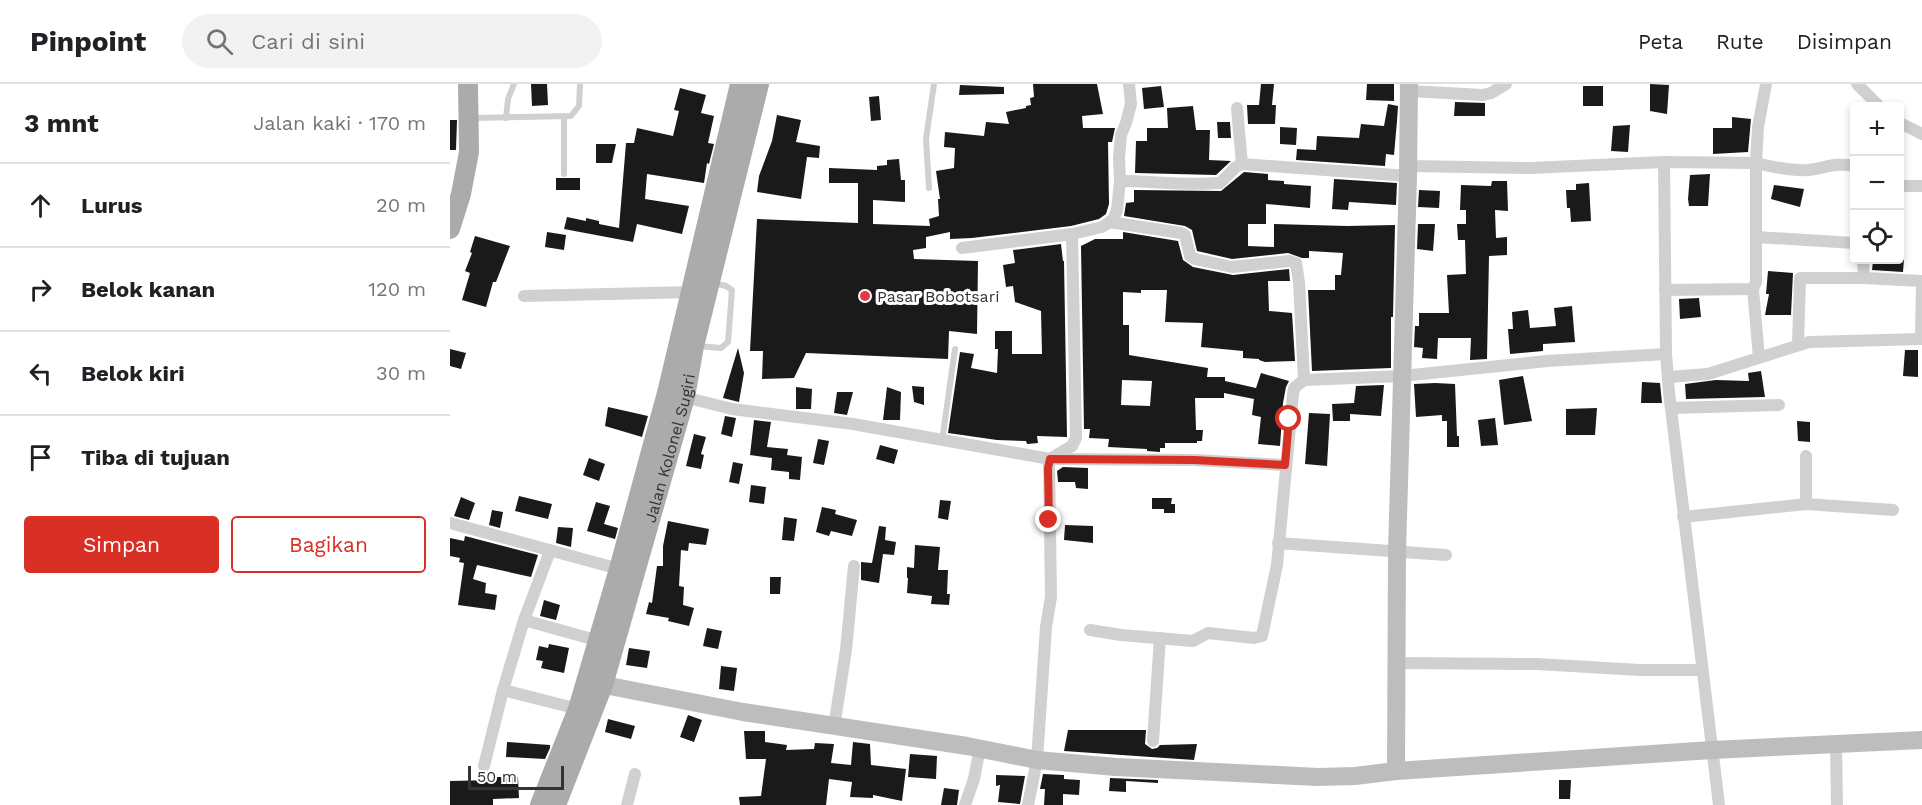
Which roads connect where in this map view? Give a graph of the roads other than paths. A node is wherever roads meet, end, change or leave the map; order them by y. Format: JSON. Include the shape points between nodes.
{"nodes":[{"id":1,"x":468,"y":84,"type":"edge"},
{"id":2,"x":514,"y":84,"type":"edge"},
{"id":3,"x":580,"y":84,"type":"edge"},
{"id":4,"x":740,"y":84,"type":"edge"},
{"id":5,"x":759,"y":84,"type":"edge"},
{"id":6,"x":934,"y":84,"type":"edge"},
{"id":7,"x":1129,"y":84,"type":"edge"},
{"id":8,"x":1506,"y":84,"type":"edge"},
{"id":9,"x":1766,"y":84,"type":"edge"},
{"id":10,"x":1857,"y":84,"type":"edge"},
{"id":11,"x":1409,"y":88,"type":"edge"},
{"id":12,"x":1875,"y":102,"type":"edge"},
{"id":13,"x":1237,"y":108,"type":"dead end"},
{"id":14,"x":467,"y":118,"type":"junction"},
{"id":15,"x":506,"y":118,"type":"junction"},
{"id":16,"x":564,"y":118,"type":"junction"},
{"id":17,"x":1904,"y":125,"type":"edge"},
{"id":18,"x":1922,"y":134,"type":"edge"},
{"id":19,"x":1664,"y":162,"type":"junction"},
{"id":20,"x":1756,"y":163,"type":"junction"},
{"id":21,"x":1242,"y":164,"type":"junction"},
{"id":22,"x":1850,"y":166,"type":"edge"},
{"id":23,"x":1408,"y":171,"type":"junction"},
{"id":24,"x":564,"y":174,"type":"dead end"},
{"id":25,"x":1120,"y":181,"type":"junction"},
{"id":26,"x":1904,"y":186,"type":"edge"},
{"id":27,"x":1922,"y":186,"type":"edge"},
{"id":28,"x":929,"y":188,"type":"dead end"},
{"id":29,"x":1109,"y":222,"type":"junction"},
{"id":30,"x":450,"y":229,"type":"edge"},
{"id":31,"x":1072,"y":234,"type":"junction"},
{"id":32,"x":1756,"y":237,"type":"junction"},
{"id":33,"x":1850,"y":243,"type":"edge"},
{"id":34,"x":962,"y":248,"type":"dead end"},
{"id":35,"x":1863,"y":264,"type":"edge"},
{"id":36,"x":1864,"y":278,"type":"junction"},
{"id":37,"x":1922,"y":281,"type":"edge"},
{"id":38,"x":699,"y":284,"type":"junction"},
{"id":39,"x":1754,"y":289,"type":"junction"},
{"id":40,"x":1665,"y":290,"type":"junction"},
{"id":41,"x":524,"y":296,"type":"dead end"},
{"id":42,"x":1921,"y":339,"type":"edge"},
{"id":43,"x":1798,"y":344,"type":"junction"},
{"id":44,"x":694,"y":346,"type":"junction"},
{"id":45,"x":955,"y":349,"type":"dead end"},
{"id":46,"x":1666,"y":354,"type":"junction"},
{"id":47,"x":1759,"y":358,"type":"junction"},
{"id":48,"x":1402,"y":376,"type":"junction"},
{"id":49,"x":1668,"y":377,"type":"junction"},
{"id":50,"x":1304,"y":380,"type":"junction"},
{"id":51,"x":676,"y":395,"type":"junction"},
{"id":52,"x":1779,"y":405,"type":"dead end"},
{"id":53,"x":1671,"y":408,"type":"junction"},
{"id":54,"x":942,"y":441,"type":"junction"},
{"id":55,"x":1806,"y":456,"type":"dead end"},
{"id":56,"x":1050,"y":459,"type":"junction"},
{"id":57,"x":1285,"y":465,"type":"junction"},
{"id":58,"x":1806,"y":504,"type":"junction"},
{"id":59,"x":1893,"y":510,"type":"dead end"},
{"id":60,"x":1683,"y":517,"type":"junction"},
{"id":61,"x":450,"y":523,"type":"edge"},
{"id":62,"x":1278,"y":543,"type":"junction"},
{"id":63,"x":550,"y":550,"type":"junction"},
{"id":64,"x":1397,"y":551,"type":"junction"},
{"id":65,"x":1446,"y":555,"type":"dead end"},
{"id":66,"x":854,"y":566,"type":"dead end"},
{"id":67,"x":619,"y":569,"type":"junction"},
{"id":68,"x":524,"y":620,"type":"junction"},
{"id":69,"x":1090,"y":630,"type":"dead end"},
{"id":70,"x":1160,"y":638,"type":"junction"},
{"id":71,"x":598,"y":641,"type":"junction"},
{"id":72,"x":1398,"y":663,"type":"junction"},
{"id":73,"x":1702,"y":670,"type":"junction"},
{"id":74,"x":595,"y":683,"type":"junction"},
{"id":75,"x":503,"y":690,"type":"junction"},
{"id":76,"x":578,"y":709,"type":"junction"},
{"id":77,"x":834,"y":727,"type":"junction"},
{"id":78,"x":1922,"y":740,"type":"edge"},
{"id":79,"x":1154,"y":741,"type":"dead end"},
{"id":80,"x":1836,"y":743,"type":"junction"},
{"id":81,"x":980,"y":748,"type":"junction"},
{"id":82,"x":1712,"y":750,"type":"junction"},
{"id":83,"x":1037,"y":760,"type":"junction"},
{"id":84,"x":484,"y":766,"type":"dead end"},
{"id":85,"x":1396,"y":771,"type":"junction"},
{"id":86,"x":634,"y":774,"type":"dead end"},
{"id":87,"x":540,"y":805,"type":"edge"},
{"id":88,"x":556,"y":805,"type":"edge"},
{"id":89,"x":627,"y":805,"type":"edge"},
{"id":90,"x":965,"y":805,"type":"edge"},
{"id":91,"x":1028,"y":805,"type":"edge"},
{"id":92,"x":1719,"y":805,"type":"edge"},
{"id":93,"x":1837,"y":805,"type":"edge"}],
"edges":[{"from":1,"to":14,"type":"main road"},
{"from":2,"to":15,"type":"lane"},
{"from":3,"to":16,"type":"lane","via":[[579,106]]},
{"from":4,"to":38,"type":"main road"},
{"from":5,"to":38,"type":"main road","name":"Jalan Kolonel Sugiri"},
{"from":6,"to":28,"type":"lane","via":[[926,149]]},
{"from":7,"to":25,"type":"street","via":[[1131,104],[1121,135]]},
{"from":8,"to":11,"type":"street","via":[[1491,93],[1471,96]]},
{"from":9,"to":20,"type":"street"},
{"from":10,"to":12,"type":"street"},
{"from":11,"to":23,"type":"street"},
{"from":13,"to":21,"type":"street"},
{"from":14,"to":15,"type":"lane"},
{"from":14,"to":30,"type":"main road","via":[[469,152]]},
{"from":15,"to":16,"type":"lane"},
{"from":16,"to":24,"type":"lane"},
{"from":17,"to":18,"type":"street"},
{"from":19,"to":20,"type":"street"},
{"from":19,"to":23,"type":"street"},
{"from":19,"to":40,"type":"street"},
{"from":20,"to":22,"type":"street","via":[[1807,170],[1832,164]]},
{"from":20,"to":32,"type":"street"},
{"from":21,"to":23,"type":"street"},
{"from":21,"to":25,"type":"street","via":[[1220,183]]},
{"from":23,"to":48,"type":"street"},
{"from":25,"to":29,"type":"street","via":[[1117,210]]},
{"from":26,"to":27,"type":"street"},
{"from":29,"to":31,"type":"street"},
{"from":29,"to":50,"type":"street","via":[[1181,233],[1195,259],[1232,267],[1296,263]]},
{"from":31,"to":34,"type":"street"},
{"from":31,"to":56,"type":"street","via":[[1076,438],[1072,446]]},
{"from":32,"to":33,"type":"street"},
{"from":32,"to":39,"type":"street"},
{"from":35,"to":36,"type":"street"},
{"from":36,"to":37,"type":"street"},
{"from":36,"to":43,"type":"street","via":[[1800,278]]},
{"from":37,"to":42,"type":"street"},
{"from":38,"to":41,"type":"street"},
{"from":38,"to":44,"type":"main road","name":"Jalan Kolonel Sugiri"},
{"from":38,"to":44,"type":"lane","via":[[732,290],[728,342],[721,348]]},
{"from":38,"to":51,"type":"main road"},
{"from":39,"to":40,"type":"street"},
{"from":39,"to":47,"type":"street"},
{"from":40,"to":46,"type":"street"},
{"from":42,"to":43,"type":"street"},
{"from":43,"to":47,"type":"street"},
{"from":44,"to":51,"type":"main road","name":"Jalan Kolonel Sugiri"},
{"from":45,"to":54,"type":"lane"},
{"from":46,"to":48,"type":"street"},
{"from":46,"to":49,"type":"street"},
{"from":47,"to":49,"type":"street","via":[[1708,374]]},
{"from":48,"to":50,"type":"street"},
{"from":48,"to":64,"type":"street"},
{"from":49,"to":53,"type":"street"},
{"from":50,"to":57,"type":"street","via":[[1293,394]]},
{"from":51,"to":54,"type":"street","via":[[732,409],[853,424]]},
{"from":51,"to":67,"type":"main road"},
{"from":51,"to":74,"type":"main road","name":"Jalan Kolonel Sugiri"},
{"from":52,"to":53,"type":"street"},
{"from":53,"to":60,"type":"street"},
{"from":54,"to":56,"type":"street"},
{"from":55,"to":58,"type":"street"},
{"from":56,"to":57,"type":"street"},
{"from":56,"to":83,"type":"street","via":[[1051,597]]},
{"from":57,"to":62,"type":"street"},
{"from":58,"to":59,"type":"street"},
{"from":58,"to":60,"type":"street"},
{"from":60,"to":73,"type":"street"},
{"from":61,"to":63,"type":"street"},
{"from":62,"to":64,"type":"street"},
{"from":62,"to":70,"type":"street","via":[[1262,636],[1208,633],[1193,641]]},
{"from":63,"to":67,"type":"street"},
{"from":63,"to":68,"type":"street"},
{"from":64,"to":65,"type":"street"},
{"from":64,"to":72,"type":"street"},
{"from":66,"to":77,"type":"street"},
{"from":67,"to":71,"type":"main road"},
{"from":68,"to":71,"type":"street"},
{"from":68,"to":75,"type":"street"},
{"from":69,"to":70,"type":"street"},
{"from":70,"to":79,"type":"street"},
{"from":71,"to":74,"type":"main road"},
{"from":72,"to":73,"type":"street"},
{"from":72,"to":85,"type":"street"},
{"from":73,"to":82,"type":"street"},
{"from":74,"to":76,"type":"main road"},
{"from":74,"to":77,"type":"street"},
{"from":74,"to":88,"type":"main road","name":"Jalan Kolonel Sugiri"},
{"from":75,"to":76,"type":"street"},
{"from":75,"to":84,"type":"street"},
{"from":76,"to":87,"type":"main road"},
{"from":77,"to":81,"type":"street"},
{"from":78,"to":80,"type":"street"},
{"from":80,"to":82,"type":"street"},
{"from":80,"to":93,"type":"street"},
{"from":81,"to":83,"type":"street"},
{"from":81,"to":90,"type":"street"},
{"from":82,"to":85,"type":"street"},
{"from":82,"to":92,"type":"street"},
{"from":83,"to":85,"type":"street","via":[[1318,777]]},
{"from":83,"to":91,"type":"street"},
{"from":86,"to":89,"type":"street"}]}
